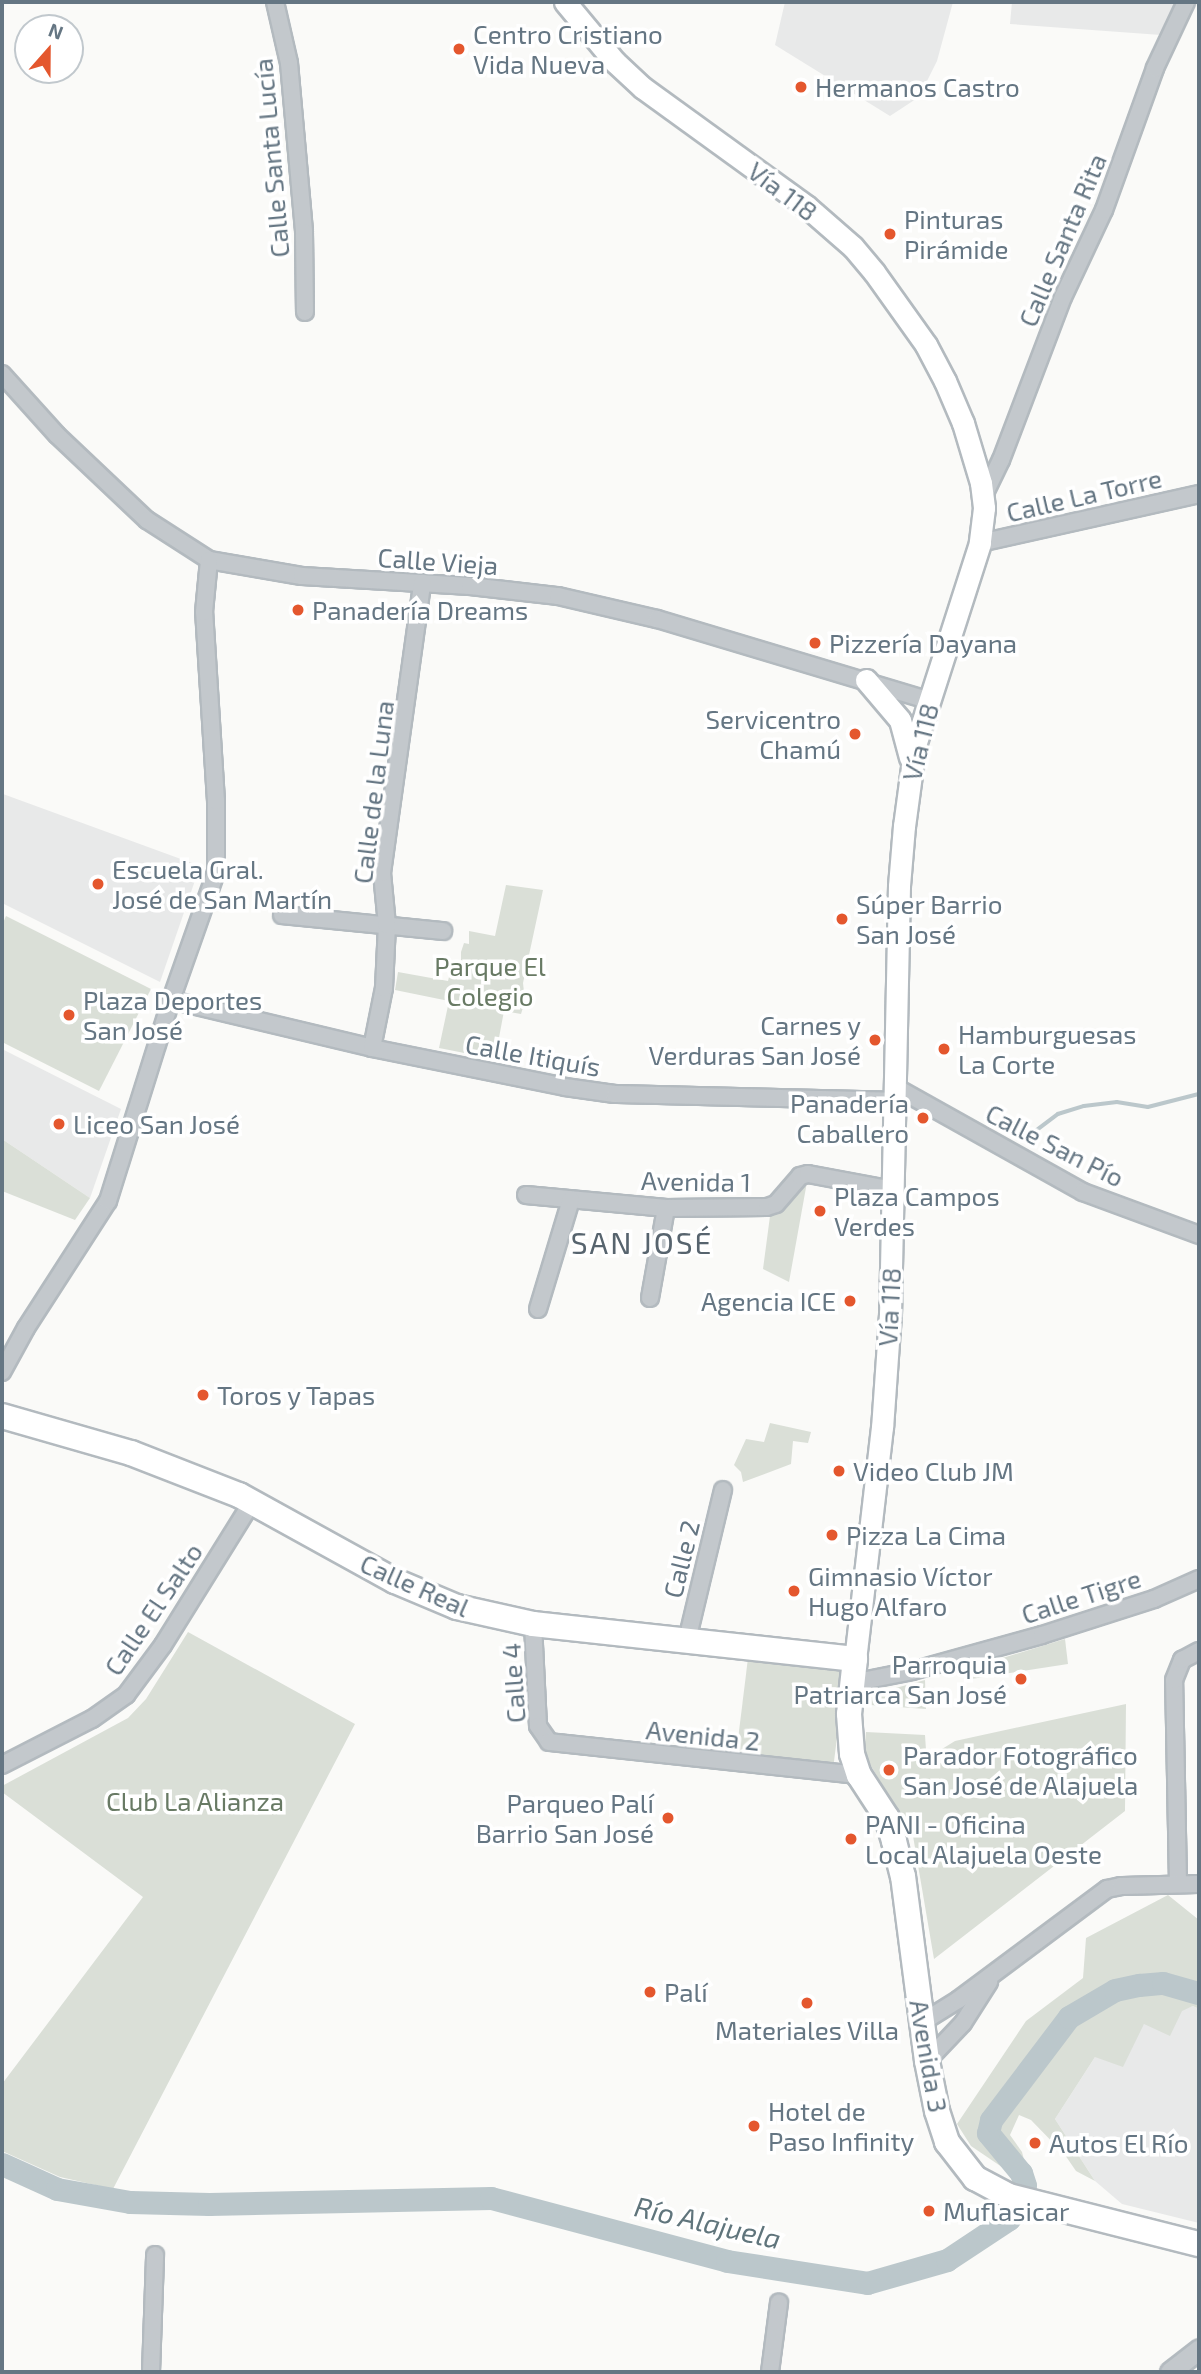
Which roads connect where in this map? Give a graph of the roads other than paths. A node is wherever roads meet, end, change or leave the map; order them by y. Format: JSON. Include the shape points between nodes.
{"nodes":[{"id":1,"x":275,"y":2,"type":"edge"},
{"id":2,"x":565,"y":2,"type":"edge"},
{"id":3,"x":1185,"y":2,"type":"edge"},
{"id":4,"x":306,"y":312,"type":"dead end"},
{"id":5,"x":2,"y":374,"type":"edge"},
{"id":6,"x":1199,"y":494,"type":"edge"},
{"id":7,"x":984,"y":497,"type":"junction"},
{"id":8,"x":979,"y":543,"type":"junction"},
{"id":9,"x":209,"y":560,"type":"junction"},
{"id":10,"x":422,"y":583,"type":"junction"},
{"id":11,"x":866,"y":680,"type":"junction"},
{"id":12,"x":930,"y":701,"type":"junction"},
{"id":13,"x":911,"y":766,"type":"junction"},
{"id":14,"x":282,"y":915,"type":"dead end"},
{"id":15,"x":387,"y":925,"type":"junction"},
{"id":16,"x":443,"y":931,"type":"dead end"},
{"id":17,"x":171,"y":1000,"type":"junction"},
{"id":18,"x":372,"y":1048,"type":"junction"},
{"id":19,"x":894,"y":1094,"type":"junction"},
{"id":20,"x":893,"y":1190,"type":"junction"},
{"id":21,"x":526,"y":1195,"type":"dead end"},
{"id":22,"x":571,"y":1200,"type":"junction"},
{"id":23,"x":666,"y":1208,"type":"junction"},
{"id":24,"x":1199,"y":1235,"type":"edge"},
{"id":25,"x":649,"y":1298,"type":"dead end"},
{"id":26,"x":538,"y":1309,"type":"dead end"},
{"id":27,"x":2,"y":1372,"type":"edge"},
{"id":28,"x":2,"y":1416,"type":"edge"},
{"id":29,"x":723,"y":1490,"type":"dead end"},
{"id":30,"x":252,"y":1502,"type":"junction"},
{"id":31,"x":1199,"y":1579,"type":"edge"},
{"id":32,"x":533,"y":1624,"type":"junction"},
{"id":33,"x":687,"y":1640,"type":"junction"},
{"id":34,"x":1199,"y":1651,"type":"edge"},
{"id":35,"x":853,"y":1671,"type":"junction"},
{"id":36,"x":543,"y":1738,"type":"joint"},
{"id":37,"x":2,"y":1765,"type":"edge"},
{"id":38,"x":859,"y":1775,"type":"junction"},
{"id":39,"x":1178,"y":1883,"type":"junction"},
{"id":40,"x":1199,"y":1884,"type":"edge"},
{"id":41,"x":996,"y":1971,"type":"junction"},
{"id":42,"x":921,"y":2023,"type":"junction"},
{"id":43,"x":927,"y":2061,"type":"junction"},
{"id":44,"x":1199,"y":2244,"type":"edge"},
{"id":45,"x":155,"y":2255,"type":"dead end"},
{"id":46,"x":779,"y":2302,"type":"dead end"},
{"id":47,"x":1199,"y":2348,"type":"edge"},
{"id":48,"x":152,"y":2372,"type":"edge"},
{"id":49,"x":770,"y":2372,"type":"edge"},
{"id":50,"x":1170,"y":2372,"type":"edge"}],
"edges":[{"from":1,"to":4,"type":"street","name":"Calle Santa Lucía","via":[[289,62]]},
{"from":2,"to":7,"type":"main road","name":"Vía 118","via":[[643,88],[806,206],[853,247],[920,336],[945,381],[978,466]]},
{"from":3,"to":7,"type":"street","name":"Calle Santa Rita"},
{"from":5,"to":9,"type":"street","name":"Calle Vieja","via":[[57,435],[147,520]]},
{"from":6,"to":8,"type":"street","name":"Calle La Torre"},
{"from":7,"to":8,"type":"main road","name":"Vía 118"},
{"from":8,"to":12,"type":"main road","name":"Vía 118"},
{"from":9,"to":10,"type":"street","name":"Calle Vieja","via":[[302,576]]},
{"from":9,"to":17,"type":"street","via":[[204,612],[216,872]]},
{"from":10,"to":11,"type":"street","name":"Calle Vieja","via":[[558,596],[611,607]]},
{"from":10,"to":15,"type":"street","name":"Calle de la Luna","via":[[382,873]]},
{"from":11,"to":12,"type":"street","name":"Calle Vieja"},
{"from":11,"to":13,"type":"main road","via":[[900,720]]},
{"from":12,"to":13,"type":"main road","name":"Vía 118"},
{"from":13,"to":19,"type":"main road","name":"Vía 118","via":[[899,886]]},
{"from":14,"to":15,"type":"street"},
{"from":15,"to":16,"type":"street"},
{"from":15,"to":18,"type":"street","name":"Calle de la Luna","via":[[384,988]]},
{"from":17,"to":18,"type":"street","name":"Calle Itiquís"},
{"from":17,"to":27,"type":"street","via":[[108,1201]]},
{"from":18,"to":19,"type":"street","name":"Calle Itiquís","via":[[615,1094]]},
{"from":19,"to":20,"type":"main road","name":"Vía 118"},
{"from":19,"to":24,"type":"street","name":"Calle San Pío","via":[[1083,1192]]},
{"from":20,"to":23,"type":"street","name":"Avenida 1","via":[[808,1174],[767,1207]]},
{"from":20,"to":35,"type":"main road","name":"Vía 118","via":[[882,1427]]},
{"from":21,"to":22,"type":"street","name":"Avenida 1"},
{"from":22,"to":23,"type":"street","name":"Avenida 1"},
{"from":22,"to":26,"type":"street"},
{"from":23,"to":25,"type":"street"},
{"from":28,"to":30,"type":"main road","name":"Calle Real","via":[[131,1453]]},
{"from":29,"to":33,"type":"street","name":"Calle 2"},
{"from":30,"to":32,"type":"main road","name":"Calle Real","via":[[396,1581],[457,1607]]},
{"from":30,"to":37,"type":"street","name":"Calle El Salto","via":[[126,1695],[92,1719]]},
{"from":31,"to":35,"type":"street","name":"Calle Tigre","via":[[1154,1599],[1042,1635],[912,1671]]},
{"from":32,"to":33,"type":"main road","name":"Calle Real"},
{"from":32,"to":36,"type":"street","name":"Calle 4","via":[[538,1726]]},
{"from":33,"to":35,"type":"main road","name":"Calle Real"},
{"from":34,"to":39,"type":"street","via":[[1182,1660],[1174,1680]]},
{"from":35,"to":38,"type":"main road","name":"Avenida 3","via":[[849,1736]]},
{"from":36,"to":38,"type":"street","name":"Avenida 2","via":[[555,1744]]},
{"from":38,"to":42,"type":"main road","name":"Avenida 3","via":[[887,1818],[894,1840]]},
{"from":39,"to":40,"type":"street"},
{"from":39,"to":41,"type":"street","via":[[1107,1889]]},
{"from":41,"to":42,"type":"street"},
{"from":41,"to":43,"type":"street","via":[[963,2023]]},
{"from":42,"to":43,"type":"main road","name":"Avenida 3"},
{"from":43,"to":44,"type":"main road","name":"Avenida 3","via":[[940,2123],[954,2153],[983,2184],[1019,2199]]},
{"from":45,"to":48,"type":"street"},
{"from":46,"to":49,"type":"street"},
{"from":47,"to":50,"type":"street"}]}
